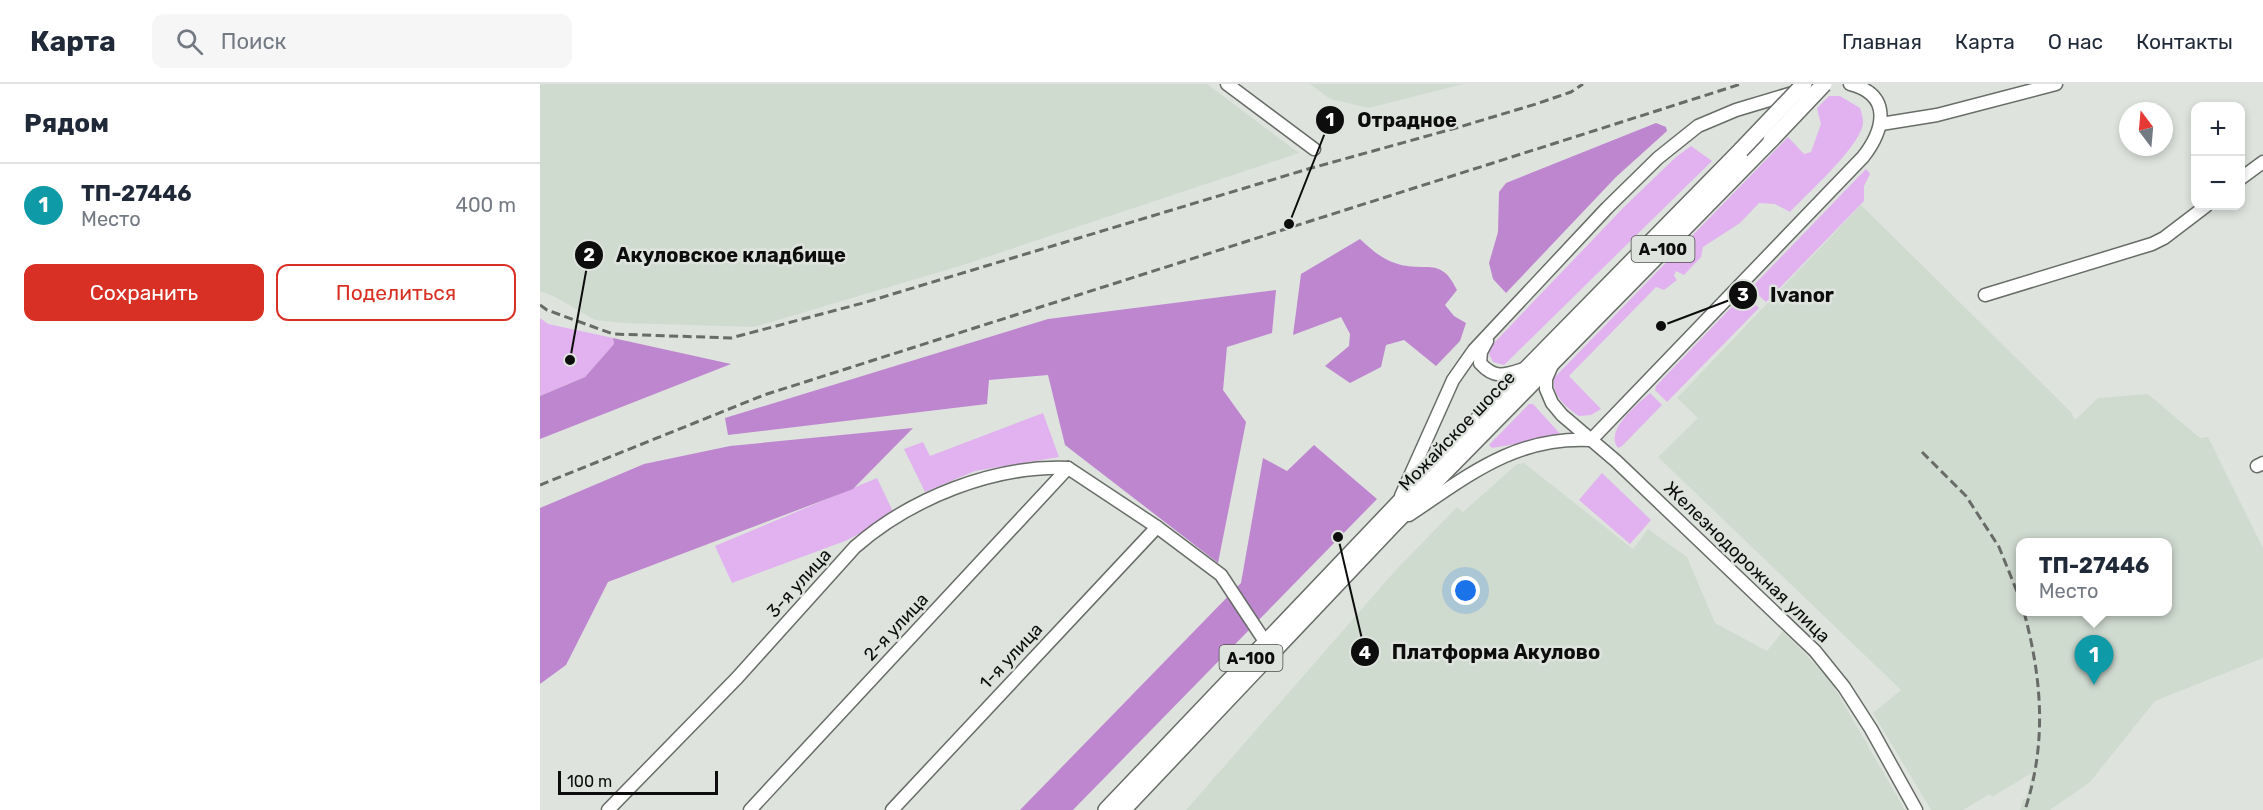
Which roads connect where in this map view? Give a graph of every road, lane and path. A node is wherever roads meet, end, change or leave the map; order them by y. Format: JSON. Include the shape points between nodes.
{"nodes":[{"id":1,"x":1227,"y":84,"type":"edge"},
{"id":2,"x":1804,"y":84,"type":"edge"},
{"id":3,"x":1824,"y":84,"type":"edge"},
{"id":4,"x":1830,"y":84,"type":"edge"},
{"id":5,"x":1850,"y":84,"type":"edge"},
{"id":6,"x":2056,"y":84,"type":"edge"},
{"id":7,"x":1881,"y":124,"type":"junction"},
{"id":8,"x":1314,"y":148,"type":"dead end"},
{"id":9,"x":2263,"y":162,"type":"edge"},
{"id":10,"x":2245,"y":176,"type":"edge"},
{"id":11,"x":2201,"y":210,"type":"edge"},
{"id":12,"x":1985,"y":295,"type":"dead end"},
{"id":13,"x":1493,"y":329,"type":"junction"},
{"id":14,"x":1555,"y":359,"type":"junction"},
{"id":15,"x":1528,"y":368,"type":"junction"},
{"id":16,"x":1591,"y":441,"type":"junction"},
{"id":17,"x":1068,"y":468,"type":"junction"},
{"id":18,"x":1396,"y":506,"type":"junction"},
{"id":19,"x":1393,"y":525,"type":"junction"},
{"id":20,"x":1157,"y":527,"type":"junction"},
{"id":21,"x":1266,"y":643,"type":"junction"},
{"id":22,"x":608,"y":810,"type":"edge"},
{"id":23,"x":750,"y":810,"type":"edge"},
{"id":24,"x":892,"y":810,"type":"edge"},
{"id":25,"x":1106,"y":810,"type":"edge"},
{"id":26,"x":1123,"y":810,"type":"edge"},
{"id":27,"x":1916,"y":810,"type":"edge"}],
"edges":[{"from":1,"to":8,"type":"street"},
{"from":2,"to":15,"type":"main road","name":"Можайское шоссе","number":"А-100","bridge":true},
{"from":3,"to":14,"type":"main road","name":"Можайское шоссе","number":"А-100","bridge":true},
{"from":4,"to":13,"type":"street","via":[[1737,110],[1683,136],[1607,208]]},
{"from":5,"to":7,"type":"street","via":[[1875,99]]},
{"from":6,"to":7,"type":"street","via":[[1937,115]]},
{"from":7,"to":16,"type":"street","via":[[1863,157]]},
{"from":9,"to":10,"type":"street"},
{"from":11,"to":12,"type":"street","via":[[2152,244]]},
{"from":13,"to":15,"type":"street","via":[[1480,363],[1489,372],[1503,375]]},
{"from":13,"to":18,"type":"street","via":[[1453,380]]},
{"from":14,"to":16,"type":"street","name":"Железнодорожная улица","via":[[1546,379],[1552,403]]},
{"from":14,"to":19,"type":"main road","name":"Можайское шоссе","number":"А-100"},
{"from":15,"to":18,"type":"main road","name":"Можайское шоссе","number":"А-100"},
{"from":16,"to":19,"type":"street","via":[[1527,447],[1487,463]]},
{"from":16,"to":27,"type":"street","name":"Железнодорожная улица","via":[[1815,651],[1871,729]]},
{"from":17,"to":20,"type":"street"},
{"from":17,"to":22,"type":"street","name":"3-я улица","via":[[1047,467],[955,487],[867,537]]},
{"from":17,"to":23,"type":"street","name":"2-я улица"},
{"from":18,"to":21,"type":"main road","name":"Можайское шоссе","number":"А-100"},
{"from":19,"to":26,"type":"main road","name":"Можайское шоссе","number":"А-100"},
{"from":20,"to":21,"type":"street","via":[[1221,575]]},
{"from":20,"to":24,"type":"street","name":"1-я улица"},
{"from":21,"to":25,"type":"main road","name":"Можайское шоссе","number":"А-100"}]}
